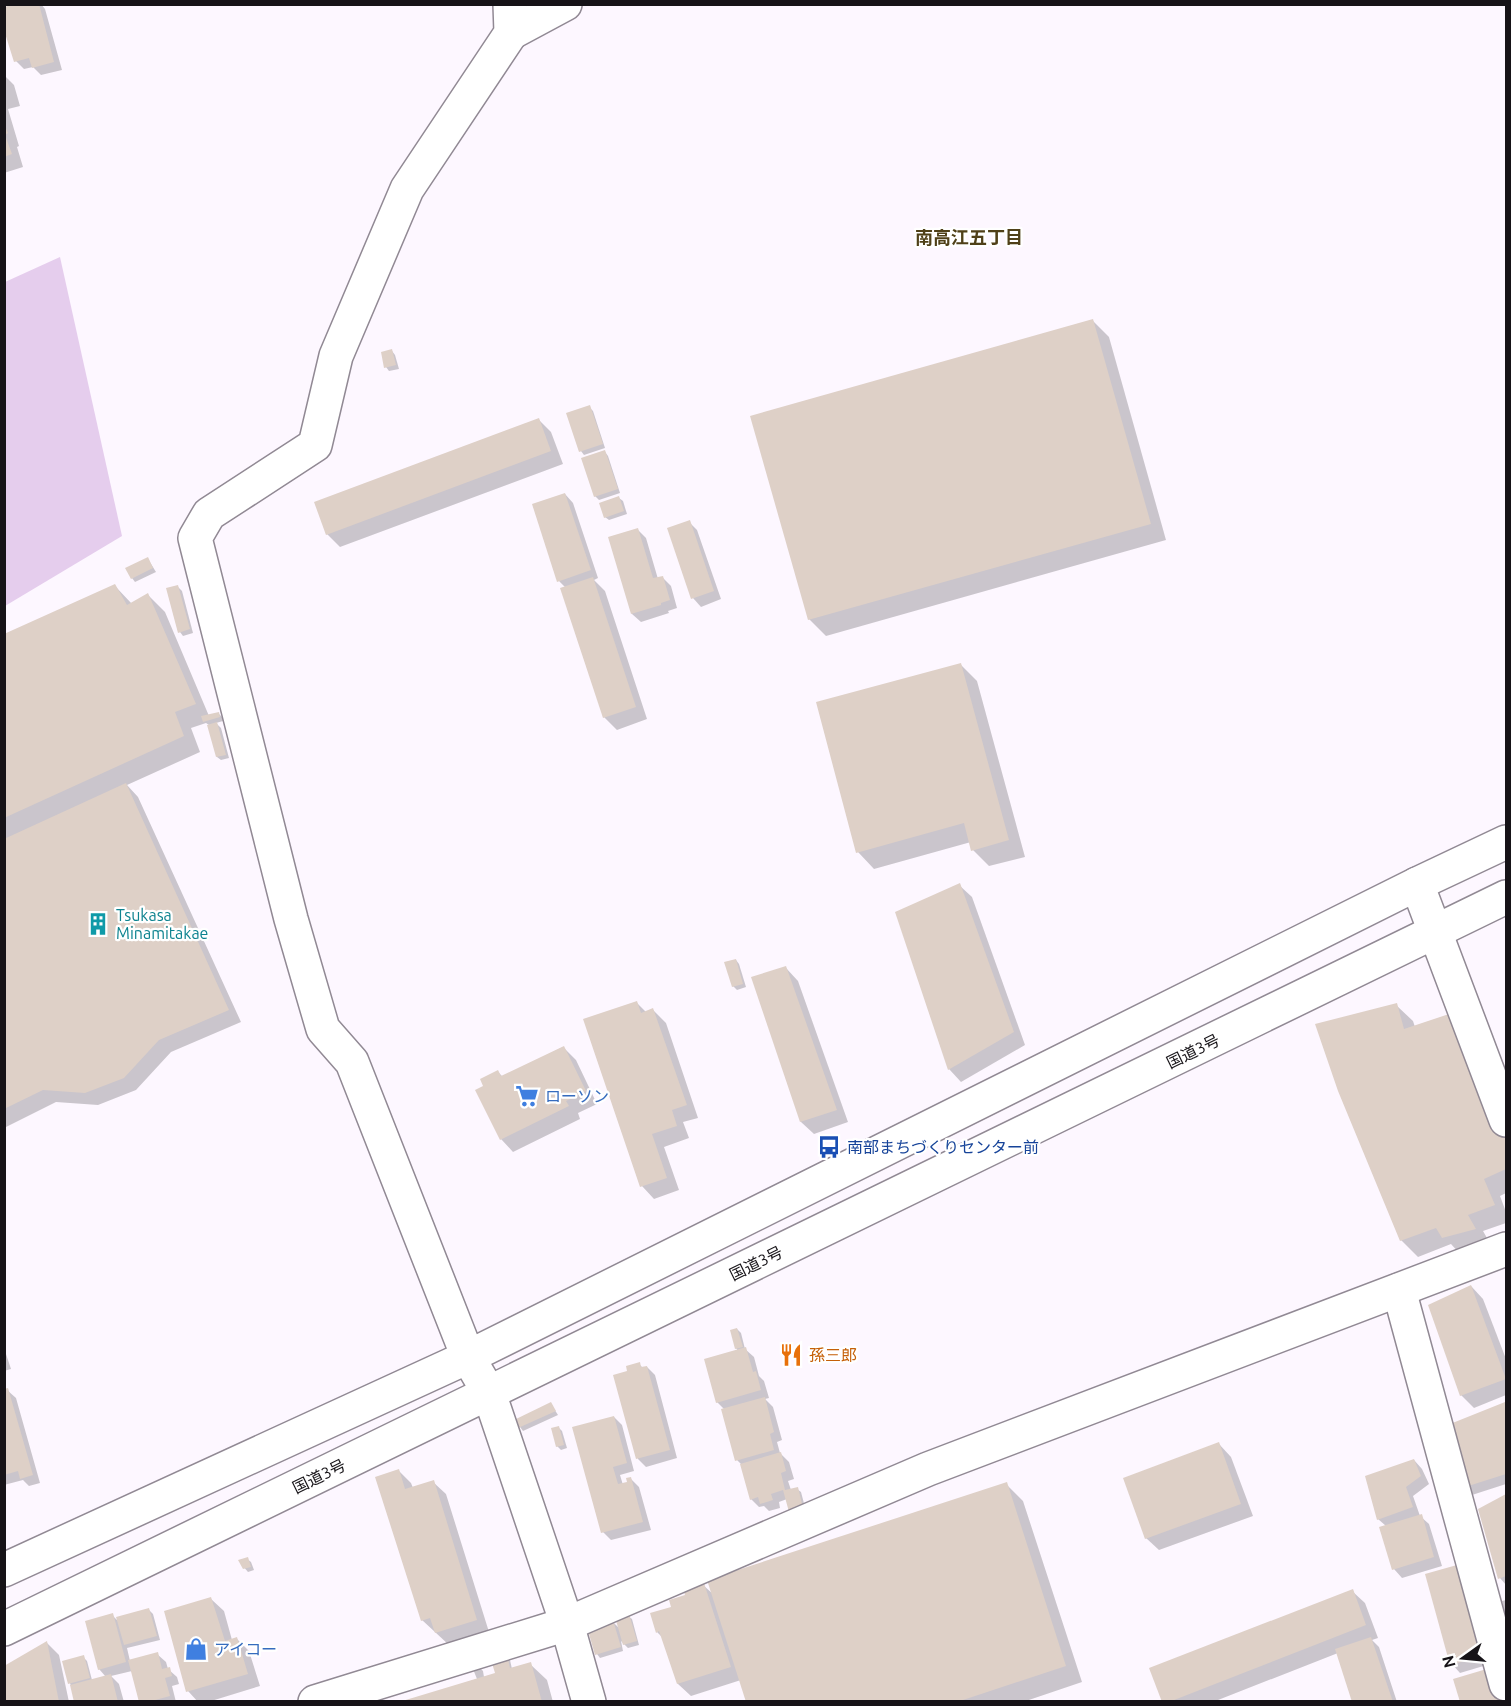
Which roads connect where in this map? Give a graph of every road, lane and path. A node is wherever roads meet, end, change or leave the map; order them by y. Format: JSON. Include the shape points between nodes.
{"nodes":[{"id":1,"x":566,"y":4,"type":"edge"},
{"id":2,"x":511,"y":19,"type":"edge"},
{"id":3,"x":1506,"y":842,"type":"edge"},
{"id":4,"x":1418,"y":884,"type":"junction"},
{"id":5,"x":1506,"y":897,"type":"edge"},
{"id":6,"x":1436,"y":933,"type":"junction"},
{"id":7,"x":1506,"y":1120,"type":"edge"},
{"id":8,"x":1506,"y":1249,"type":"edge"},
{"id":9,"x":1399,"y":1290,"type":"junction"},
{"id":10,"x":468,"y":1357,"type":"junction"},
{"id":11,"x":489,"y":1393,"type":"junction"},
{"id":12,"x":4,"y":1570,"type":"edge"},
{"id":13,"x":567,"y":1624,"type":"junction"},
{"id":14,"x":4,"y":1629,"type":"edge"},
{"id":15,"x":1506,"y":1684,"type":"edge"},
{"id":16,"x":315,"y":1701,"type":"edge"},
{"id":17,"x":589,"y":1701,"type":"edge"}],
"edges":[{"from":1,"to":2,"type":"main road"},
{"from":2,"to":10,"type":"main road","via":[[407,189],[336,356],[315,445],[208,514],[195,538],[291,919],[323,1029],[352,1062]]},
{"from":3,"to":4,"type":"main road"},
{"from":4,"to":6,"type":"main road"},
{"from":4,"to":10,"type":"main road"},
{"from":5,"to":6,"type":"main road","name":"国道3号"},
{"from":6,"to":7,"type":"main road"},
{"from":6,"to":11,"type":"main road","name":"国道3号"},
{"from":8,"to":9,"type":"main road"},
{"from":9,"to":13,"type":"main road","via":[[928,1469]]},
{"from":9,"to":15,"type":"main road"},
{"from":10,"to":11,"type":"main road"},
{"from":10,"to":12,"type":"main road"},
{"from":11,"to":13,"type":"main road"},
{"from":11,"to":14,"type":"main road","name":"国道3号"},
{"from":13,"to":16,"type":"main road"},
{"from":13,"to":17,"type":"main road"}]}
